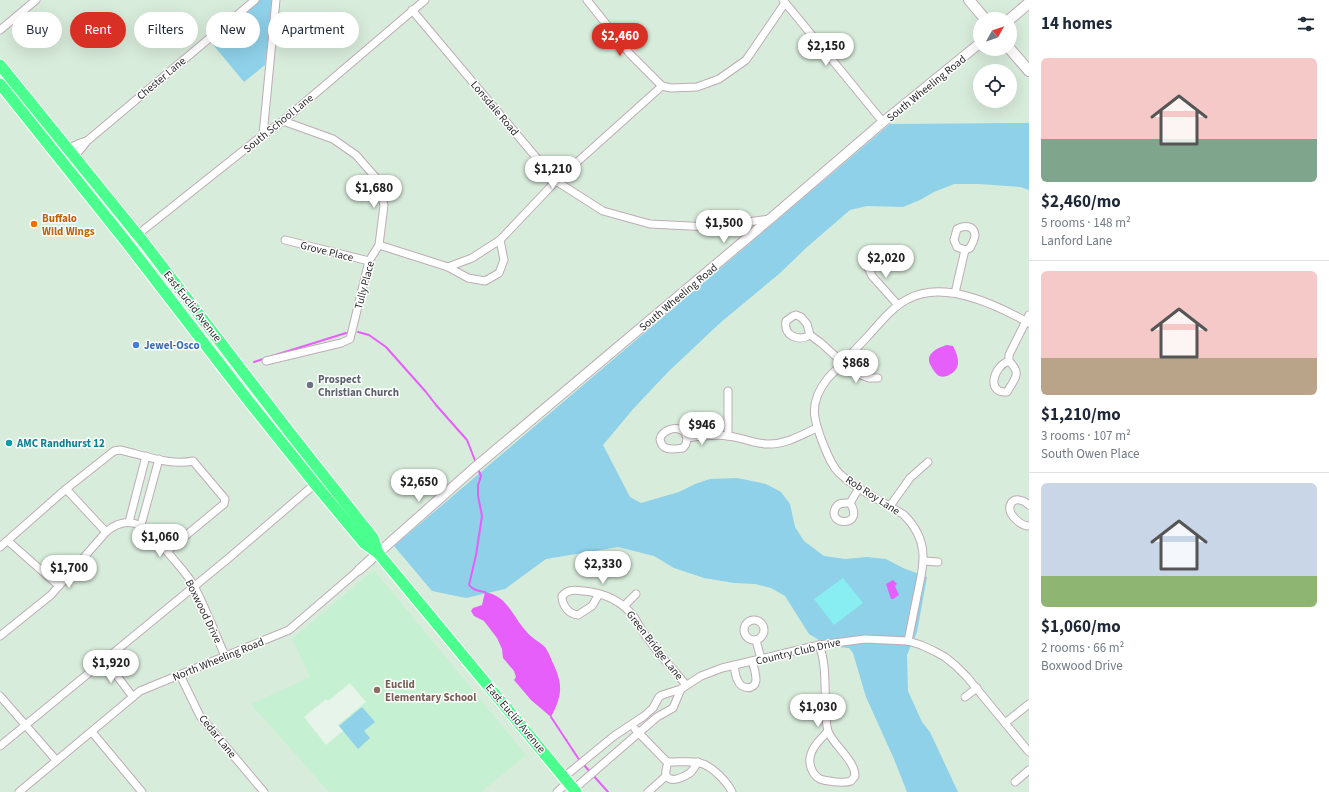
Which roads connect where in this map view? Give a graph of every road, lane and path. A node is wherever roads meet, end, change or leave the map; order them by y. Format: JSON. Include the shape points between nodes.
{"nodes":[{"id":1,"x":36,"y":0,"type":"edge"},
{"id":2,"x":255,"y":0,"type":"edge"},
{"id":3,"x":276,"y":0,"type":"edge"},
{"id":4,"x":425,"y":0,"type":"edge"},
{"id":5,"x":587,"y":0,"type":"edge"},
{"id":6,"x":969,"y":0,"type":"edge"},
{"id":7,"x":784,"y":1,"type":"edge"},
{"id":8,"x":1029,"y":3,"type":"edge"},
{"id":9,"x":412,"y":10,"type":"junction"},
{"id":10,"x":979,"y":12,"type":"edge"},
{"id":11,"x":1017,"y":13,"type":"edge"},
{"id":12,"x":0,"y":30,"type":"edge"},
{"id":13,"x":973,"y":49,"type":"edge"},
{"id":14,"x":1016,"y":56,"type":"edge"},
{"id":15,"x":0,"y":65,"type":"edge"},
{"id":16,"x":1029,"y":71,"type":"edge"},
{"id":17,"x":0,"y":84,"type":"edge"},
{"id":18,"x":662,"y":86,"type":"junction"},
{"id":19,"x":283,"y":121,"type":"junction"},
{"id":20,"x":883,"y":122,"type":"junction"},
{"id":21,"x":263,"y":135,"type":"junction"},
{"id":22,"x":71,"y":153,"type":"junction"},
{"id":23,"x":62,"y":161,"type":"junction"},
{"id":24,"x":556,"y":181,"type":"junction"},
{"id":25,"x":770,"y":219,"type":"junction"},
{"id":26,"x":138,"y":235,"type":"junction"},
{"id":27,"x":285,"y":240,"type":"dead end"},
{"id":28,"x":500,"y":240,"type":"junction"},
{"id":29,"x":128,"y":243,"type":"junction"},
{"id":30,"x":380,"y":245,"type":"junction"},
{"id":31,"x":965,"y":250,"type":"dead end"},
{"id":32,"x":864,"y":259,"type":"dead end"},
{"id":33,"x":369,"y":261,"type":"junction"},
{"id":34,"x":448,"y":267,"type":"junction"},
{"id":35,"x":955,"y":293,"type":"junction"},
{"id":36,"x":898,"y":305,"type":"junction"},
{"id":37,"x":1028,"y":320,"type":"edge"},
{"id":38,"x":810,"y":335,"type":"dead end"},
{"id":39,"x":266,"y":361,"type":"dead end"},
{"id":40,"x":1009,"y":361,"type":"dead end"},
{"id":41,"x":842,"y":363,"type":"junction"},
{"id":42,"x":878,"y":378,"type":"dead end"},
{"id":43,"x":728,"y":391,"type":"dead end"},
{"id":44,"x":817,"y":428,"type":"junction"},
{"id":45,"x":728,"y":436,"type":"junction"},
{"id":46,"x":687,"y":438,"type":"dead end"},
{"id":47,"x":146,"y":456,"type":"junction"},
{"id":48,"x":159,"y":459,"type":"junction"},
{"id":49,"x":928,"y":462,"type":"dead end"},
{"id":50,"x":315,"y":484,"type":"junction"},
{"id":51,"x":860,"y":488,"type":"junction"},
{"id":52,"x":66,"y":489,"type":"junction"},
{"id":53,"x":850,"y":503,"type":"dead end"},
{"id":54,"x":1029,"y":505,"type":"edge"},
{"id":55,"x":890,"y":506,"type":"junction"},
{"id":56,"x":129,"y":522,"type":"junction"},
{"id":57,"x":141,"y":525,"type":"junction"},
{"id":58,"x":1029,"y":526,"type":"edge"},
{"id":59,"x":106,"y":532,"type":"junction"},
{"id":60,"x":8,"y":541,"type":"junction"},
{"id":61,"x":0,"y":547,"type":"edge"},
{"id":62,"x":167,"y":551,"type":"junction"},
{"id":63,"x":378,"y":553,"type":"junction"},
{"id":64,"x":924,"y":561,"type":"junction"},
{"id":65,"x":938,"y":562,"type":"dead end"},
{"id":66,"x":359,"y":570,"type":"joint"},
{"id":67,"x":59,"y":586,"type":"junction"},
{"id":68,"x":194,"y":586,"type":"junction"},
{"id":69,"x":599,"y":594,"type":"junction"},
{"id":70,"x":636,"y":594,"type":"dead end"},
{"id":71,"x":624,"y":606,"type":"junction"},
{"id":72,"x":0,"y":636,"type":"edge"},
{"id":73,"x":756,"y":640,"type":"dead end"},
{"id":74,"x":908,"y":641,"type":"junction"},
{"id":75,"x":819,"y":644,"type":"junction"},
{"id":76,"x":225,"y":656,"type":"junction"},
{"id":77,"x":762,"y":658,"type":"junction"},
{"id":78,"x":104,"y":659,"type":"junction"},
{"id":79,"x":752,"y":661,"type":"junction"},
{"id":80,"x":734,"y":665,"type":"junction"},
{"id":81,"x":180,"y":675,"type":"junction"},
{"id":82,"x":683,"y":687,"type":"junction"},
{"id":83,"x":977,"y":688,"type":"junction"},
{"id":84,"x":0,"y":696,"type":"edge"},
{"id":85,"x":133,"y":697,"type":"junction"},
{"id":86,"x":966,"y":697,"type":"dead end"},
{"id":87,"x":1029,"y":704,"type":"edge"},
{"id":88,"x":1005,"y":723,"type":"junction"},
{"id":89,"x":25,"y":725,"type":"junction"},
{"id":90,"x":637,"y":731,"type":"junction"},
{"id":91,"x":828,"y":731,"type":"junction"},
{"id":92,"x":92,"y":732,"type":"junction"},
{"id":93,"x":0,"y":746,"type":"edge"},
{"id":94,"x":1029,"y":752,"type":"edge"},
{"id":95,"x":56,"y":760,"type":"junction"},
{"id":96,"x":668,"y":762,"type":"junction"},
{"id":97,"x":698,"y":762,"type":"junction"},
{"id":98,"x":1029,"y":770,"type":"edge"},
{"id":99,"x":666,"y":776,"type":"junction"},
{"id":100,"x":1015,"y":782,"type":"dead end"},
{"id":101,"x":571,"y":785,"type":"edge"},
{"id":102,"x":19,"y":792,"type":"edge"},
{"id":103,"x":142,"y":792,"type":"edge"},
{"id":104,"x":264,"y":792,"type":"edge"},
{"id":105,"x":557,"y":792,"type":"edge"},
{"id":106,"x":648,"y":792,"type":"edge"},
{"id":107,"x":732,"y":792,"type":"edge"}],
"edges":[{"from":1,"to":12,"type":"street"},
{"from":2,"to":22,"type":"street","name":"Chester Lane","via":[[86,140],[79,151]]},
{"from":3,"to":21,"type":"street"},
{"from":4,"to":9,"type":"street","name":"South School Lane"},
{"from":5,"to":18,"type":"street","via":[[630,54]]},
{"from":6,"to":10,"type":"main road"},
{"from":7,"to":18,"type":"street","via":[[746,60],[719,80],[697,87]]},
{"from":7,"to":20,"type":"street"},
{"from":8,"to":11,"type":"main road"},
{"from":9,"to":19,"type":"street","name":"South School Lane"},
{"from":9,"to":24,"type":"street","name":"Lonsdale Road"},
{"from":13,"to":20,"type":"street","name":"South Wheeling Road"},
{"from":14,"to":16,"type":"main road"},
{"from":15,"to":22,"type":"main road","name":"East Euclid Avenue"},
{"from":17,"to":23,"type":"main road","name":"East Euclid Avenue"},
{"from":18,"to":24,"type":"street"},
{"from":19,"to":21,"type":"street","name":"South School Lane"},
{"from":19,"to":30,"type":"street","name":"Tully Place","via":[[333,139],[356,155],[377,179],[384,204]]},
{"from":20,"to":25,"type":"street","name":"South Wheeling Road"},
{"from":21,"to":26,"type":"street","name":"South School Lane"},
{"from":22,"to":23,"type":"street"},
{"from":22,"to":26,"type":"main road","name":"East Euclid Avenue"},
{"from":23,"to":29,"type":"main road","name":"East Euclid Avenue"},
{"from":24,"to":25,"type":"street","name":"Lonsdale Road","via":[[603,211],[650,224],[710,227]]},
{"from":24,"to":28,"type":"street"},
{"from":25,"to":63,"type":"street","name":"South Wheeling Road","via":[[473,468]]},
{"from":26,"to":29,"type":"street","name":"South School Lane"},
{"from":26,"to":63,"type":"main road","name":"East Euclid Avenue","via":[[373,538]]},
{"from":27,"to":33,"type":"street","name":"Grove Place"},
{"from":28,"to":34,"type":"street","via":[[472,258]]},
{"from":28,"to":34,"type":"street","via":[[504,260],[499,273],[485,281],[468,278]]},
{"from":29,"to":50,"type":"main road","name":"East Euclid Avenue"},
{"from":30,"to":33,"type":"street","name":"Tully Place"},
{"from":30,"to":34,"type":"street"},
{"from":31,"to":35,"type":"street"},
{"from":32,"to":36,"type":"street","via":[[872,276]]},
{"from":33,"to":39,"type":"street","name":"Tully Place","via":[[350,339]]},
{"from":35,"to":36,"type":"street","name":"Rob Roy Lane","via":[[923,293]]},
{"from":35,"to":37,"type":"street","name":"Rob Roy Lane"},
{"from":36,"to":41,"type":"street","name":"Rob Roy Lane"},
{"from":37,"to":40,"type":"street","via":[[1011,349]]},
{"from":38,"to":41,"type":"street"},
{"from":41,"to":42,"type":"street","via":[[862,376]]},
{"from":41,"to":44,"type":"street","name":"Rob Roy Lane","via":[[821,386],[817,396],[814,406]]},
{"from":43,"to":45,"type":"street"},
{"from":44,"to":45,"type":"street","via":[[793,439],[767,444]]},
{"from":44,"to":51,"type":"street","name":"Rob Roy Lane","via":[[833,466]]},
{"from":45,"to":46,"type":"street"},
{"from":47,"to":48,"type":"street"},
{"from":47,"to":52,"type":"street","via":[[120,450],[114,452]]},
{"from":47,"to":56,"type":"street"},
{"from":48,"to":57,"type":"street"},
{"from":48,"to":62,"type":"street","via":[[183,463],[193,461],[225,498],[224,504]]},
{"from":49,"to":55,"type":"street","via":[[910,478]]},
{"from":50,"to":63,"type":"main road","name":"East Euclid Avenue","via":[[364,543]]},
{"from":50,"to":68,"type":"street"},
{"from":51,"to":53,"type":"street"},
{"from":51,"to":55,"type":"street","name":"Rob Roy Lane"},
{"from":52,"to":59,"type":"street"},
{"from":52,"to":60,"type":"street"},
{"from":54,"to":58,"type":"street","via":[[1019,499],[1010,507],[1018,521]]},
{"from":55,"to":64,"type":"street","name":"Rob Roy Lane","via":[[904,515],[916,530]]},
{"from":56,"to":57,"type":"street","name":"Boxwood Drive"},
{"from":56,"to":59,"type":"street","via":[[114,525]]},
{"from":57,"to":62,"type":"street","name":"Boxwood Drive"},
{"from":59,"to":67,"type":"street"},
{"from":60,"to":61,"type":"street"},
{"from":60,"to":67,"type":"street"},
{"from":62,"to":68,"type":"street","name":"Boxwood Drive"},
{"from":63,"to":66,"type":"street","name":"North Wheeling Road"},
{"from":63,"to":101,"type":"main road","name":"East Euclid Avenue"},
{"from":64,"to":65,"type":"street"},
{"from":64,"to":74,"type":"street","name":"Rob Roy Lane"},
{"from":66,"to":76,"type":"street","name":"North Wheeling Road","via":[[288,630]]},
{"from":67,"to":72,"type":"street"},
{"from":68,"to":76,"type":"street","name":"Boxwood Drive"},
{"from":68,"to":78,"type":"street"},
{"from":69,"to":69,"type":"street","name":"Green Bridge Lane","via":[[571,590],[562,596],[562,602],[570,612],[578,615],[592,606]]},
{"from":69,"to":71,"type":"street","name":"Green Bridge Lane"},
{"from":70,"to":71,"type":"street","name":"Green Bridge Lane"},
{"from":71,"to":82,"type":"street","name":"Green Bridge Lane"},
{"from":73,"to":77,"type":"street"},
{"from":74,"to":75,"type":"street","name":"Country Club Drive","via":[[865,639]]},
{"from":74,"to":83,"type":"street","name":"Country Club Drive","via":[[945,657]]},
{"from":75,"to":77,"type":"street","name":"Country Club Drive"},
{"from":75,"to":91,"type":"street","via":[[824,667]]},
{"from":76,"to":81,"type":"street","name":"North Wheeling Road"},
{"from":77,"to":79,"type":"street","name":"Country Club Drive"},
{"from":78,"to":85,"type":"street"},
{"from":78,"to":89,"type":"street"},
{"from":79,"to":80,"type":"street","name":"Country Club Drive"},
{"from":79,"to":80,"type":"street","via":[[756,679],[754,685],[748,688],[744,688],[738,682]]},
{"from":80,"to":82,"type":"street","name":"Country Club Drive","via":[[711,671]]},
{"from":81,"to":85,"type":"street","name":"North Wheeling Road","via":[[149,687]]},
{"from":81,"to":104,"type":"street","name":"Cedar Lane","via":[[200,716]]},
{"from":82,"to":90,"type":"street","via":[[673,708]]},
{"from":82,"to":101,"type":"street","name":"Country Club Drive","via":[[662,695],[644,716],[587,758],[579,765]]},
{"from":83,"to":86,"type":"street"},
{"from":83,"to":88,"type":"street","name":"Country Club Drive"},
{"from":84,"to":89,"type":"street"},
{"from":85,"to":92,"type":"street","name":"North Wheeling Road"},
{"from":87,"to":88,"type":"street"},
{"from":88,"to":94,"type":"street","name":"Country Club Drive"},
{"from":89,"to":93,"type":"street"},
{"from":89,"to":95,"type":"street"},
{"from":90,"to":96,"type":"street"},
{"from":90,"to":101,"type":"street","via":[[589,776]]},
{"from":91,"to":91,"type":"street","via":[[853,767],[855,776],[851,781],[820,779],[813,772],[810,760],[813,747]]},
{"from":92,"to":95,"type":"street","name":"North Wheeling Road"},
{"from":92,"to":103,"type":"street"},
{"from":95,"to":102,"type":"street","name":"North Wheeling Road"},
{"from":96,"to":97,"type":"street"},
{"from":96,"to":99,"type":"street"},
{"from":97,"to":99,"type":"street","via":[[689,773],[679,778],[673,780]]},
{"from":97,"to":107,"type":"street","via":[[714,770]]},
{"from":98,"to":100,"type":"street"},
{"from":99,"to":106,"type":"street"},
{"from":101,"to":105,"type":"street"}]}
